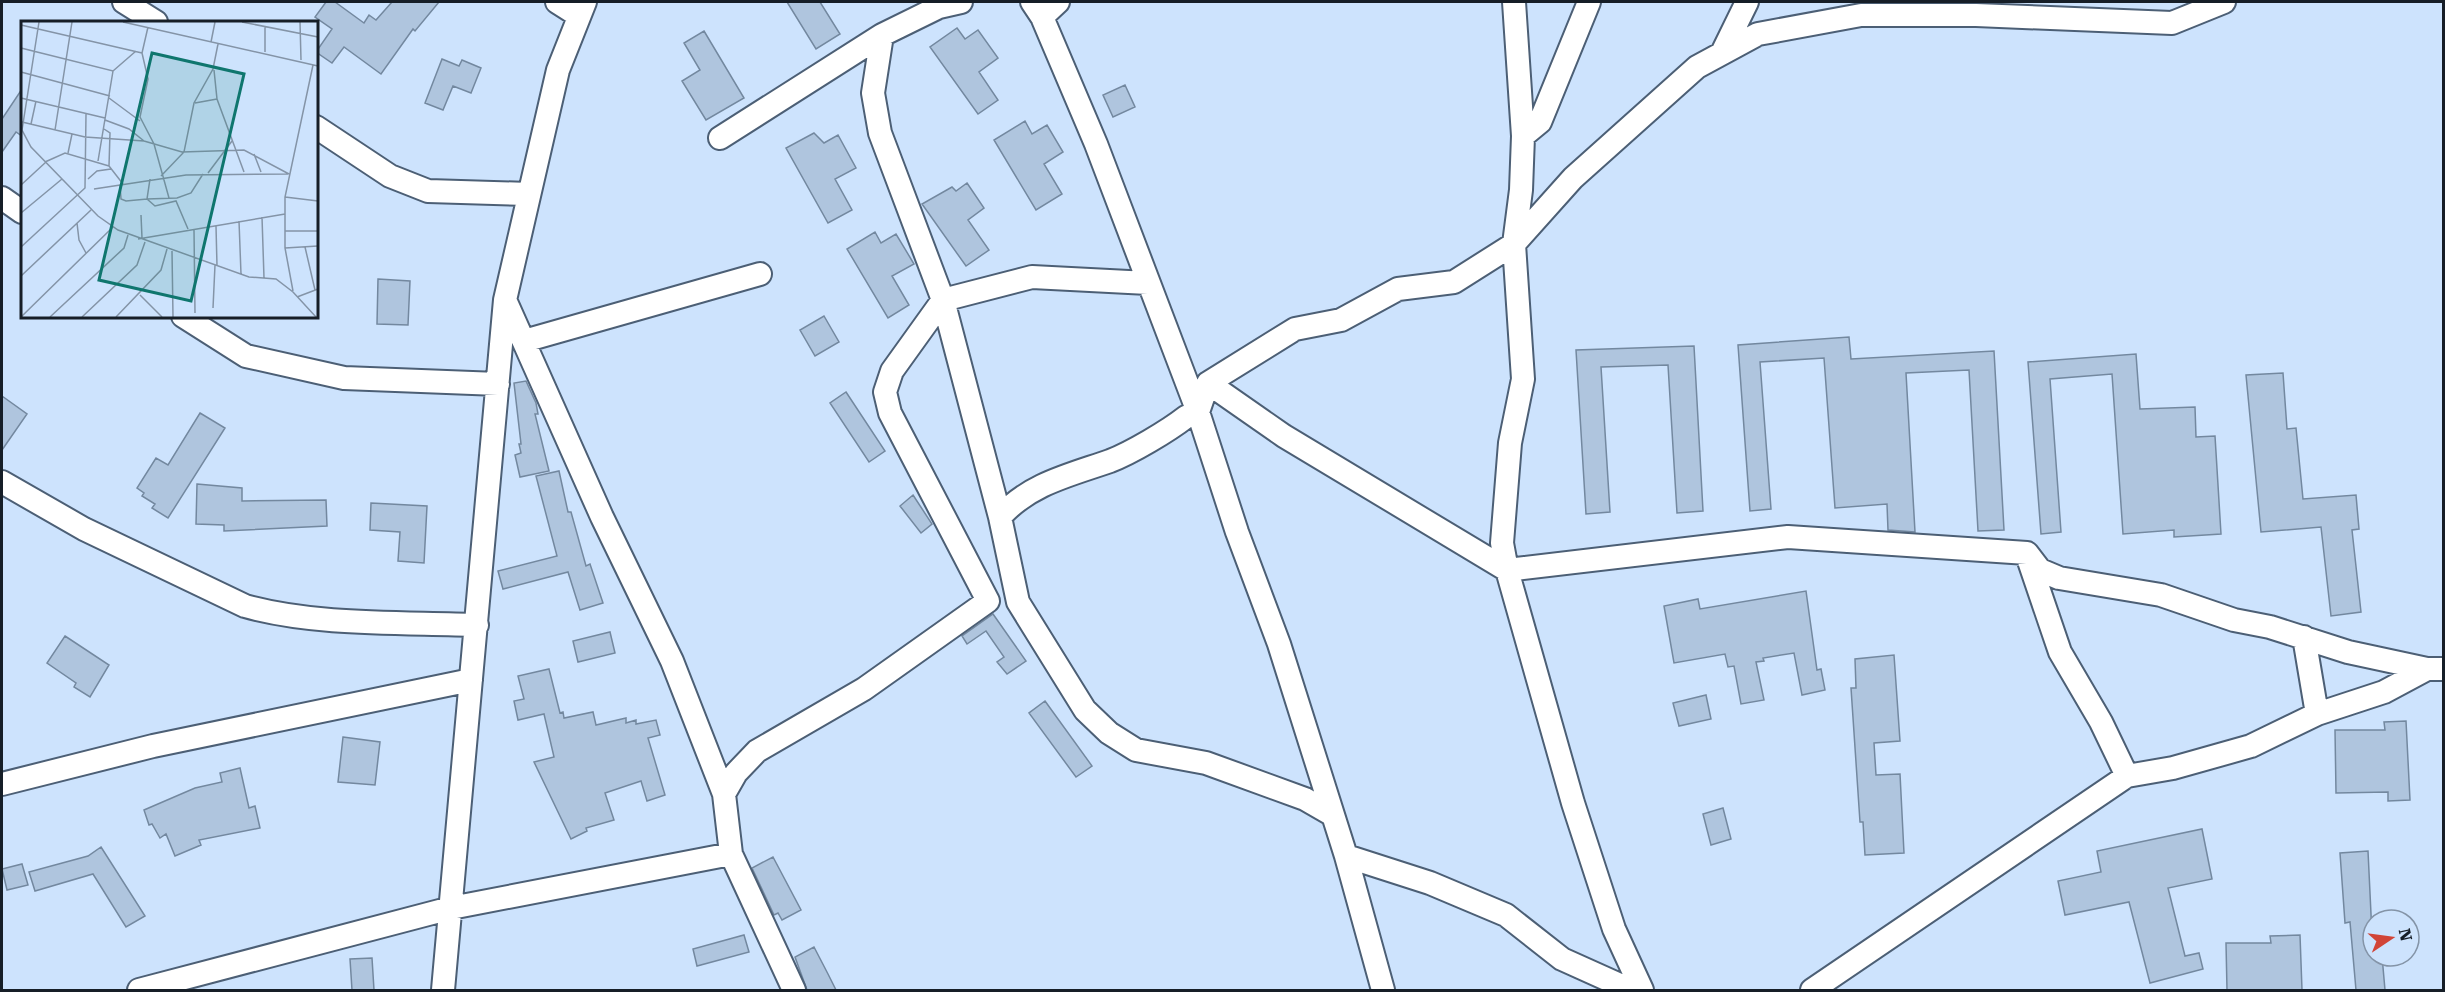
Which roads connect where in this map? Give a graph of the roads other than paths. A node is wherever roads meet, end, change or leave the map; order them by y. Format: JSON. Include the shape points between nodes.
{"nodes":[{"id":1,"x":124,"y":2,"type":"edge"},
{"id":2,"x":557,"y":2,"type":"edge"},
{"id":3,"x":961,"y":2,"type":"edge"},
{"id":4,"x":1514,"y":2,"type":"edge"},
{"id":5,"x":1589,"y":2,"type":"edge"},
{"id":6,"x":1747,"y":2,"type":"edge"},
{"id":7,"x":2224,"y":2,"type":"edge"},
{"id":8,"x":1044,"y":7,"type":"edge"},
{"id":9,"x":582,"y":9,"type":"edge"},
{"id":10,"x":154,"y":21,"type":"edge"},
{"id":11,"x":882,"y":35,"type":"junction"},
{"id":12,"x":1722,"y":53,"type":"junction"},
{"id":13,"x":318,"y":128,"type":"edge"},
{"id":14,"x":1523,"y":136,"type":"junction"},
{"id":15,"x":720,"y":138,"type":"dead end"},
{"id":16,"x":530,"y":194,"type":"junction"},
{"id":17,"x":2,"y":198,"type":"edge"},
{"id":18,"x":21,"y":211,"type":"edge"},
{"id":19,"x":1514,"y":244,"type":"junction"},
{"id":20,"x":760,"y":274,"type":"dead end"},
{"id":21,"x":1148,"y":283,"type":"junction"},
{"id":22,"x":505,"y":300,"type":"junction"},
{"id":23,"x":943,"y":300,"type":"junction"},
{"id":24,"x":186,"y":318,"type":"edge"},
{"id":25,"x":524,"y":341,"type":"junction"},
{"id":26,"x":1208,"y":383,"type":"junction"},
{"id":27,"x":498,"y":384,"type":"junction"},
{"id":28,"x":1198,"y":412,"type":"junction"},
{"id":29,"x":2,"y":482,"type":"edge"},
{"id":30,"x":1000,"y":516,"type":"junction"},
{"id":31,"x":2027,"y":553,"type":"junction"},
{"id":32,"x":1507,"y":570,"type":"junction"},
{"id":33,"x":988,"y":601,"type":"junction"},
{"id":34,"x":1018,"y":602,"type":"junction"},
{"id":35,"x":477,"y":625,"type":"junction"},
{"id":36,"x":2304,"y":637,"type":"junction"},
{"id":37,"x":2435,"y":669,"type":"edge"},
{"id":38,"x":471,"y":680,"type":"junction"},
{"id":39,"x":2317,"y":714,"type":"junction"},
{"id":40,"x":2127,"y":776,"type":"junction"},
{"id":41,"x":2,"y":784,"type":"edge"},
{"id":42,"x":724,"y":794,"type":"junction"},
{"id":43,"x":1331,"y":814,"type":"junction"},
{"id":44,"x":731,"y":854,"type":"junction"},
{"id":45,"x":1346,"y":855,"type":"junction"},
{"id":46,"x":451,"y":909,"type":"junction"},
{"id":47,"x":139,"y":990,"type":"edge"},
{"id":48,"x":443,"y":990,"type":"edge"},
{"id":49,"x":794,"y":990,"type":"edge"},
{"id":50,"x":1383,"y":990,"type":"edge"},
{"id":51,"x":1631,"y":990,"type":"edge"},
{"id":52,"x":1642,"y":990,"type":"edge"},
{"id":53,"x":1812,"y":990,"type":"edge"}],
"edges":[{"from":1,"to":10,"type":"street"},
{"from":2,"to":9,"type":"street"},
{"from":3,"to":11,"type":"street","via":[[939,7]]},
{"from":4,"to":14,"type":"street"},
{"from":5,"to":14,"type":"street","via":[[1540,122]]},
{"from":6,"to":12,"type":"street"},
{"from":7,"to":12,"type":"street","via":[[2172,23],[1861,15],[1758,34]]},
{"from":8,"to":21,"type":"street"},
{"from":9,"to":16,"type":"street","via":[[558,70]]},
{"from":11,"to":15,"type":"street"},
{"from":11,"to":23,"type":"street","via":[[873,93],[880,133]]},
{"from":12,"to":19,"type":"street","via":[[1696,67],[1573,178]]},
{"from":13,"to":16,"type":"street","via":[[390,176],[428,191]]},
{"from":14,"to":19,"type":"street"},
{"from":16,"to":22,"type":"street"},
{"from":17,"to":18,"type":"street"},
{"from":19,"to":26,"type":"street","via":[[1454,282],[1398,289],[1341,320],[1295,328]]},
{"from":19,"to":32,"type":"street","via":[[1523,380],[1510,443],[1502,543]]},
{"from":20,"to":25,"type":"street"},
{"from":21,"to":23,"type":"street","via":[[1032,277]]},
{"from":21,"to":28,"type":"street"},
{"from":22,"to":25,"type":"street"},
{"from":22,"to":27,"type":"street"},
{"from":23,"to":30,"type":"street"},
{"from":23,"to":33,"type":"street","via":[[892,371],[885,392],[890,413]]},
{"from":24,"to":27,"type":"street","via":[[246,356],[344,378]]},
{"from":25,"to":42,"type":"street","via":[[602,517],[672,661]]},
{"from":26,"to":28,"type":"street"},
{"from":26,"to":32,"type":"street","via":[[1284,436]]},
{"from":27,"to":35,"type":"street"},
{"from":28,"to":30,"type":"street","via":[[1112,460],[1040,486]]},
{"from":28,"to":43,"type":"street","via":[[1279,644]]},
{"from":29,"to":35,"type":"street","via":[[84,529],[245,606],[273,614],[319,618]]},
{"from":30,"to":34,"type":"street"},
{"from":31,"to":32,"type":"street","via":[[1788,537]]},
{"from":31,"to":36,"type":"street","via":[[2040,570],[2059,578],[2161,595],[2234,620]]},
{"from":31,"to":40,"type":"street","via":[[2060,652]]},
{"from":32,"to":52,"type":"street","via":[[1573,803],[1614,929]]},
{"from":33,"to":34,"type":"street"},
{"from":33,"to":42,"type":"street","via":[[864,689],[757,751],[736,773]]},
{"from":34,"to":43,"type":"street","via":[[1085,710],[1109,733],[1136,750],[1206,763],[1305,800]]},
{"from":35,"to":38,"type":"street"},
{"from":36,"to":37,"type":"street","via":[[2348,652]]},
{"from":36,"to":39,"type":"street"},
{"from":37,"to":39,"type":"street","via":[[2384,692]]},
{"from":38,"to":41,"type":"street","via":[[153,746]]},
{"from":38,"to":46,"type":"street"},
{"from":39,"to":40,"type":"street","via":[[2251,746],[2173,768]]},
{"from":40,"to":53,"type":"street"},
{"from":42,"to":44,"type":"street"},
{"from":43,"to":45,"type":"street"},
{"from":44,"to":46,"type":"street"},
{"from":44,"to":49,"type":"street"},
{"from":45,"to":50,"type":"street"},
{"from":45,"to":51,"type":"street","via":[[1430,883],[1506,915],[1562,958]]},
{"from":46,"to":47,"type":"street"},
{"from":46,"to":48,"type":"street"}]}
